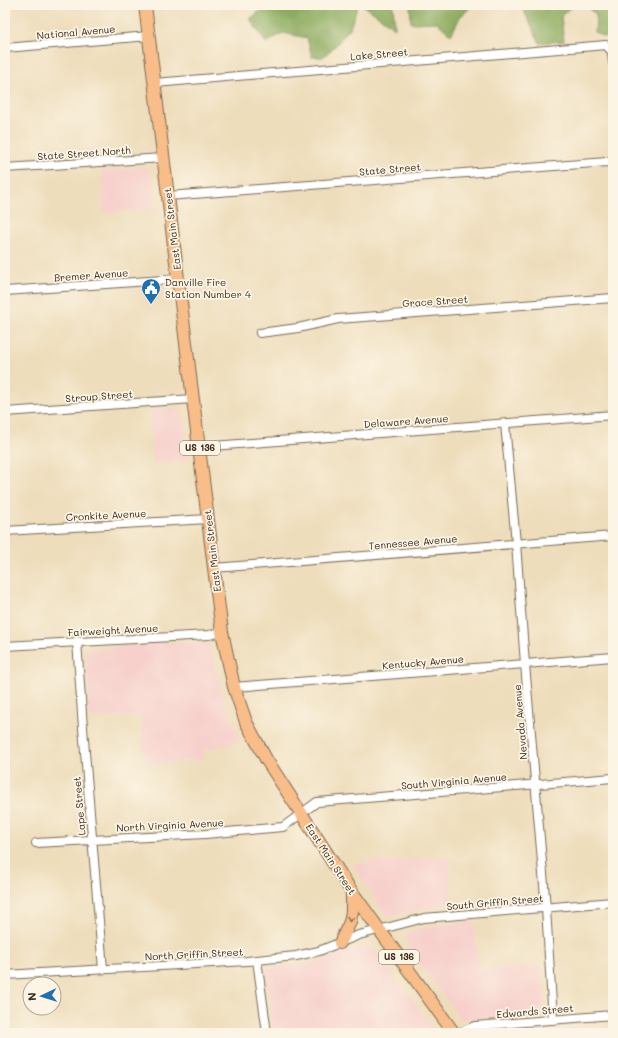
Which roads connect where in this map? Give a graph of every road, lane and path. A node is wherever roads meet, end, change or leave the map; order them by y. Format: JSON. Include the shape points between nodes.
{"nodes":[{"id":1,"x":145,"y":5,"type":"edge"},
{"id":2,"x":149,"y":36,"type":"junction"},
{"id":3,"x":5,"y":48,"type":"edge"},
{"id":4,"x":613,"y":63,"type":"edge"},
{"id":5,"x":155,"y":83,"type":"junction"},
{"id":6,"x":163,"y":158,"type":"junction"},
{"id":7,"x":613,"y":163,"type":"edge"},
{"id":8,"x":5,"y":168,"type":"edge"},
{"id":9,"x":168,"y":196,"type":"junction"},
{"id":10,"x":178,"y":279,"type":"junction"},
{"id":11,"x":5,"y":291,"type":"edge"},
{"id":12,"x":613,"y":298,"type":"edge"},
{"id":13,"x":260,"y":333,"type":"dead end"},
{"id":14,"x":193,"y":399,"type":"junction"},
{"id":15,"x":5,"y":412,"type":"edge"},
{"id":16,"x":613,"y":415,"type":"edge"},
{"id":17,"x":505,"y":424,"type":"junction"},
{"id":18,"x":200,"y":447,"type":"junction"},
{"id":19,"x":208,"y":519,"type":"junction"},
{"id":20,"x":5,"y":531,"type":"edge"},
{"id":21,"x":613,"y":536,"type":"edge"},
{"id":22,"x":516,"y":543,"type":"junction"},
{"id":23,"x":214,"y":568,"type":"junction"},
{"id":24,"x":222,"y":632,"type":"junction"},
{"id":25,"x":77,"y":641,"type":"junction"},
{"id":26,"x":5,"y":646,"type":"edge"},
{"id":27,"x":613,"y":657,"type":"edge"},
{"id":28,"x":525,"y":664,"type":"junction"},
{"id":29,"x":234,"y":687,"type":"junction"},
{"id":30,"x":613,"y":778,"type":"edge"},
{"id":31,"x":535,"y":784,"type":"junction"},
{"id":32,"x":301,"y":814,"type":"junction"},
{"id":33,"x":92,"y":840,"type":"junction"},
{"id":34,"x":36,"y":843,"type":"dead end"},
{"id":35,"x":352,"y":892,"type":"junction"},
{"id":36,"x":613,"y":902,"type":"edge"},
{"id":37,"x":546,"y":908,"type":"junction"},
{"id":38,"x":380,"y":930,"type":"junction"},
{"id":39,"x":340,"y":943,"type":"junction"},
{"id":40,"x":257,"y":960,"type":"junction"},
{"id":41,"x":103,"y":969,"type":"junction"},
{"id":42,"x":5,"y":975,"type":"edge"},
{"id":43,"x":613,"y":1015,"type":"edge"},
{"id":44,"x":553,"y":1020,"type":"junction"},
{"id":45,"x":267,"y":1033,"type":"edge"},
{"id":46,"x":454,"y":1033,"type":"edge"},
{"id":47,"x":459,"y":1033,"type":"edge"}],
"edges":[{"from":1,"to":2,"type":"main road","name":"East Main Street","number":"US 136"},
{"from":2,"to":3,"type":"street","name":"National Avenue"},
{"from":2,"to":5,"type":"main road","name":"East Main Street","number":"US 136"},
{"from":4,"to":5,"type":"street","name":"Lake Street","via":[[612,52],[606,44]]},
{"from":5,"to":6,"type":"main road","name":"East Main Street","number":"US 136"},
{"from":6,"to":8,"type":"street","name":"State Street North"},
{"from":6,"to":9,"type":"main road","name":"East Main Street","number":"US 136"},
{"from":7,"to":9,"type":"street","name":"State Street"},
{"from":9,"to":10,"type":"main road","name":"East Main Street","number":"US 136"},
{"from":10,"to":11,"type":"street","name":"Bremer Avenue"},
{"from":10,"to":14,"type":"main road","name":"East Main Street","number":"US 136"},
{"from":12,"to":13,"type":"street","name":"Grace Street","via":[[338,318],[298,328]]},
{"from":14,"to":15,"type":"street","name":"Stroup Street"},
{"from":14,"to":18,"type":"main road","name":"East Main Street","number":"US 136"},
{"from":16,"to":17,"type":"street","name":"Delaware Avenue"},
{"from":17,"to":18,"type":"street","name":"Delaware Avenue"},
{"from":17,"to":22,"type":"street","name":"Nevada Avenue"},
{"from":18,"to":19,"type":"main road","name":"East Main Street","number":"US 136"},
{"from":19,"to":20,"type":"street","name":"Cronkite Avenue"},
{"from":19,"to":23,"type":"main road","name":"East Main Street","number":"US 136"},
{"from":21,"to":22,"type":"street","name":"Tennessee Avenue"},
{"from":22,"to":23,"type":"street","name":"Tennessee Avenue"},
{"from":22,"to":28,"type":"street","name":"Nevada Avenue"},
{"from":23,"to":24,"type":"main road","name":"East Main Street","number":"US 136"},
{"from":24,"to":25,"type":"street","name":"Fairweight Avenue","via":[[209,635]]},
{"from":24,"to":29,"type":"main road","name":"East Main Street","number":"US 136"},
{"from":25,"to":26,"type":"street","name":"Fairweight Avenue"},
{"from":25,"to":33,"type":"street","name":"Lape Street"},
{"from":27,"to":28,"type":"street","name":"Kentucky Avenue"},
{"from":28,"to":29,"type":"street","name":"Kentucky Avenue"},
{"from":28,"to":31,"type":"street","name":"Nevada Avenue"},
{"from":29,"to":32,"type":"main road","name":"East Main Street","number":"US 136","via":[[257,744]]},
{"from":30,"to":31,"type":"street","name":"South Virginia Avenue"},
{"from":31,"to":32,"type":"street","name":"South Virginia Avenue","via":[[317,802]]},
{"from":31,"to":37,"type":"street","name":"Nevada Avenue"},
{"from":32,"to":33,"type":"street","name":"North Virginia Avenue","via":[[283,827],[267,829]]},
{"from":32,"to":35,"type":"main road","name":"East Main Street","number":"US 136"},
{"from":33,"to":34,"type":"street","name":"North Virginia Avenue"},
{"from":33,"to":41,"type":"street","name":"Lape Street"},
{"from":35,"to":38,"type":"main road","name":"East Main Street","number":"US 136"},
{"from":35,"to":39,"type":"main road","one_way":true,"via":[[350,922]]},
{"from":36,"to":37,"type":"street","name":"South Griffin Street"},
{"from":37,"to":38,"type":"street","name":"South Griffin Street","via":[[424,918]]},
{"from":37,"to":44,"type":"street","name":"Nevada Avenue"},
{"from":38,"to":39,"type":"street","name":"North Griffin Street"},
{"from":38,"to":46,"type":"main road","name":"East Main Street","number":"US 136"},
{"from":39,"to":40,"type":"street","name":"North Griffin Street","via":[[296,956]]},
{"from":40,"to":41,"type":"street","name":"North Griffin Street"},
{"from":40,"to":45,"type":"street"},
{"from":41,"to":42,"type":"street","name":"North Griffin Street"},
{"from":43,"to":44,"type":"street","name":"Edwards Street"},
{"from":44,"to":47,"type":"street","name":"Edwards Street","via":[[475,1026]]}]}
